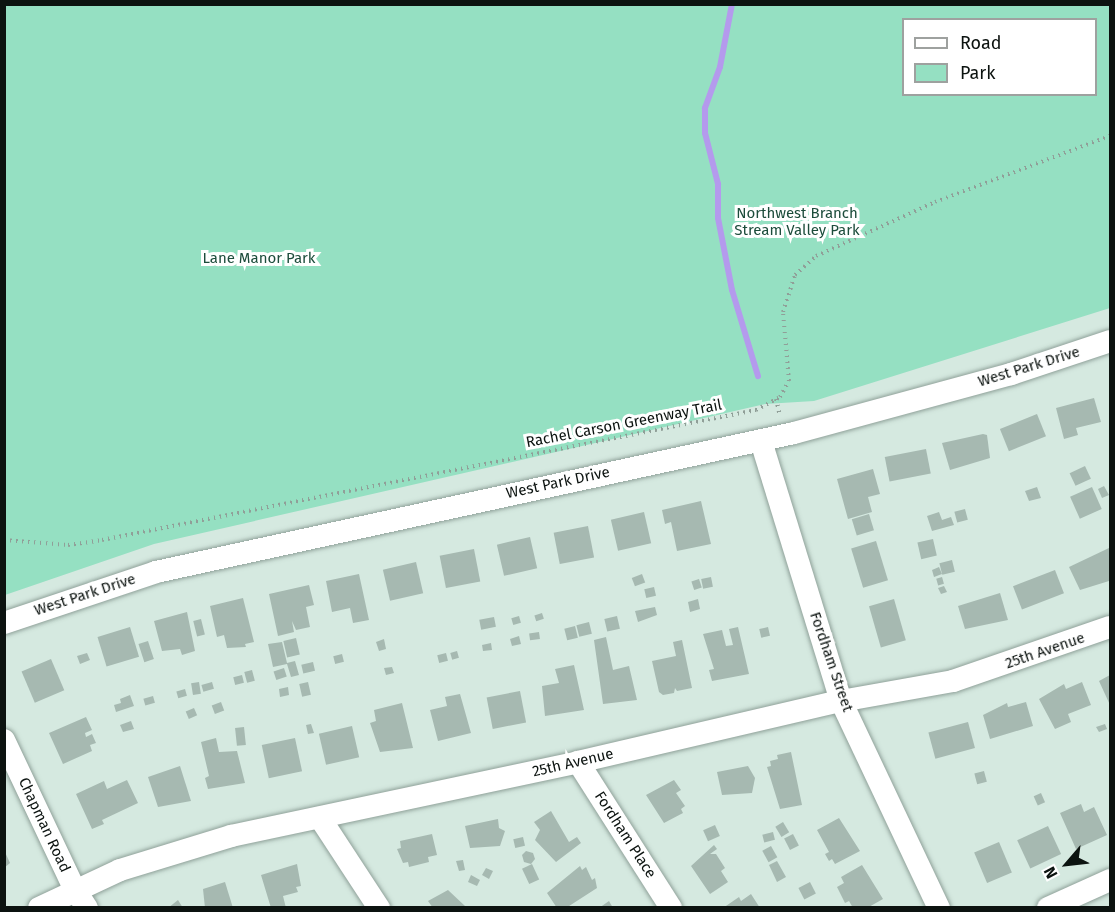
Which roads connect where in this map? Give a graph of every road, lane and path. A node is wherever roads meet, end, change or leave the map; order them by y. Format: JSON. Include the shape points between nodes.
{"nodes":[{"id":1,"x":1110,"y":136,"type":"edge"},
{"id":2,"x":1110,"y":341,"type":"edge"},
{"id":3,"x":761,"y":441,"type":"junction"},
{"id":4,"x":4,"y":540,"type":"edge"},
{"id":5,"x":4,"y":623,"type":"edge"},
{"id":6,"x":1110,"y":627,"type":"edge"},
{"id":7,"x":841,"y":701,"type":"junction"},
{"id":8,"x":4,"y":740,"type":"edge"},
{"id":9,"x":578,"y":762,"type":"junction"},
{"id":10,"x":320,"y":818,"type":"junction"},
{"id":11,"x":1110,"y":880,"type":"edge"},
{"id":12,"x":74,"y":888,"type":"junction"},
{"id":13,"x":39,"y":908,"type":"edge"},
{"id":14,"x":87,"y":908,"type":"edge"},
{"id":15,"x":379,"y":908,"type":"edge"},
{"id":16,"x":671,"y":908,"type":"edge"},
{"id":17,"x":939,"y":908,"type":"edge"},
{"id":18,"x":1048,"y":908,"type":"edge"}],
"edges":[{"from":1,"to":4,"type":"path","name":"Rachel Carson Greenway Trail","via":[[935,202],[816,256],[795,275],[783,312],[789,381],[780,397],[756,410],[102,540],[68,545]]},
{"from":2,"to":3,"type":"street","name":"West Park Drive","via":[[1011,374]]},
{"from":3,"to":5,"type":"street","name":"West Park Drive","via":[[207,559],[68,598]]},
{"from":3,"to":7,"type":"street","name":"Fordham Street"},
{"from":6,"to":7,"type":"street","name":"25th Avenue","via":[[953,681]]},
{"from":7,"to":9,"type":"street","name":"25th Avenue"},
{"from":7,"to":17,"type":"street","name":"Fordham Street"},
{"from":8,"to":12,"type":"street","name":"Chapman Road"},
{"from":9,"to":10,"type":"street","name":"25th Avenue"},
{"from":9,"to":16,"type":"street","name":"Fordham Place"},
{"from":10,"to":12,"type":"street","name":"25th Avenue","via":[[231,836]]},
{"from":10,"to":15,"type":"street"},
{"from":11,"to":18,"type":"street"},
{"from":12,"to":13,"type":"street","name":"25th Avenue"},
{"from":12,"to":14,"type":"street","name":"Chapman Road"}]}
